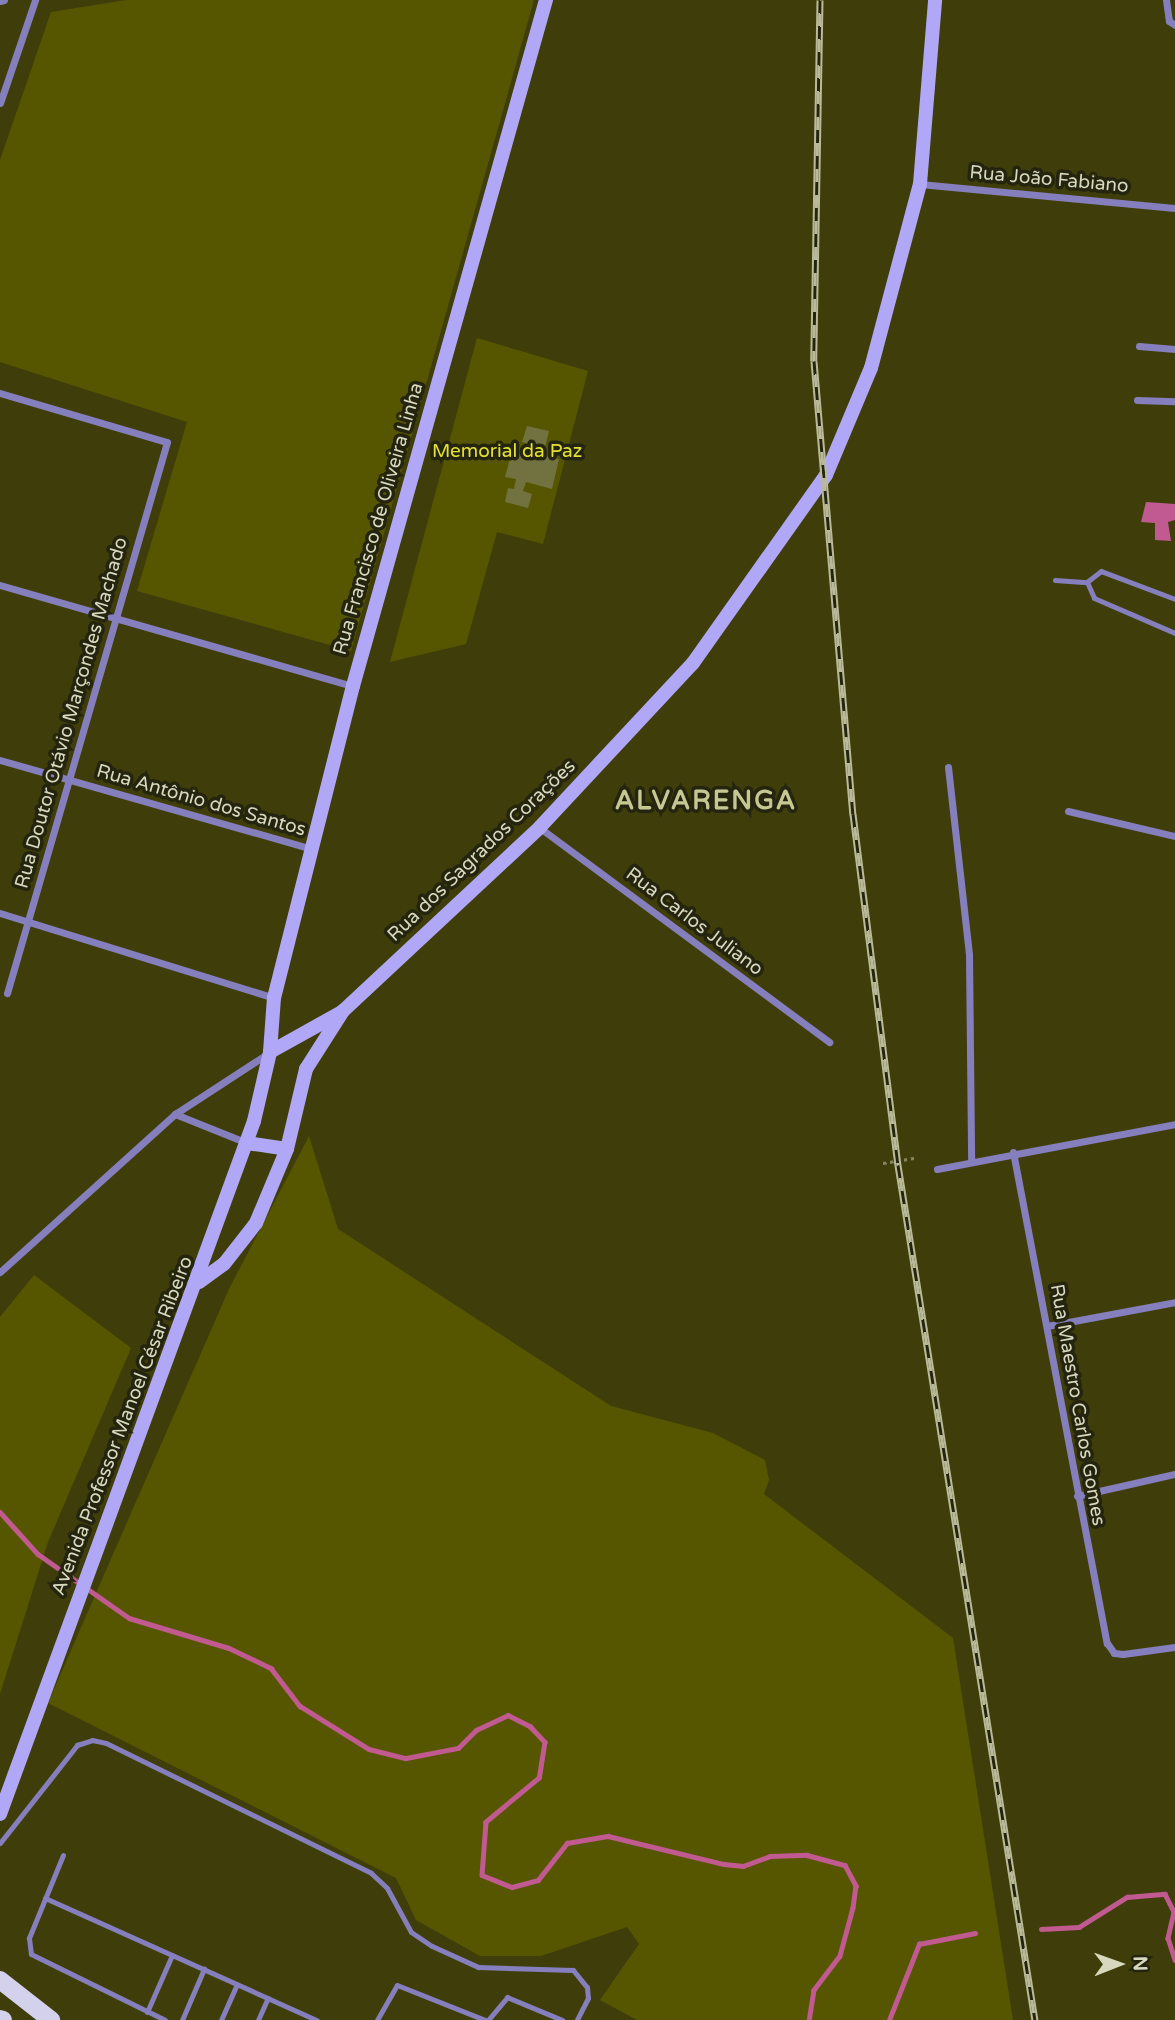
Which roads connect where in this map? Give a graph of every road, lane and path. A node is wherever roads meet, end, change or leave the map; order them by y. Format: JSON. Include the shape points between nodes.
{"nodes":[{"id":1,"x":36,"y":0,"type":"edge"},
{"id":2,"x":546,"y":0,"type":"edge"},
{"id":3,"x":935,"y":0,"type":"edge"},
{"id":4,"x":1166,"y":0,"type":"edge"},
{"id":5,"x":1175,"y":25,"type":"edge"},
{"id":6,"x":0,"y":103,"type":"edge"},
{"id":7,"x":920,"y":184,"type":"junction"},
{"id":8,"x":1175,"y":208,"type":"edge"},
{"id":9,"x":1139,"y":346,"type":"dead end"},
{"id":10,"x":1175,"y":349,"type":"edge"},
{"id":11,"x":0,"y":393,"type":"edge"},
{"id":12,"x":1138,"y":400,"type":"dead end"},
{"id":13,"x":1175,"y":401,"type":"edge"},
{"id":14,"x":1055,"y":580,"type":"dead end"},
{"id":15,"x":1087,"y":582,"type":"junction"},
{"id":16,"x":0,"y":585,"type":"edge"},
{"id":17,"x":1175,"y":599,"type":"edge"},
{"id":18,"x":118,"y":618,"type":"junction"},
{"id":19,"x":1175,"y":632,"type":"edge"},
{"id":20,"x":352,"y":686,"type":"junction"},
{"id":21,"x":0,"y":760,"type":"edge"},
{"id":22,"x":948,"y":767,"type":"dead end"},
{"id":23,"x":68,"y":780,"type":"junction"},
{"id":24,"x":1068,"y":811,"type":"dead end"},
{"id":25,"x":540,"y":827,"type":"junction"},
{"id":26,"x":1175,"y":836,"type":"edge"},
{"id":27,"x":313,"y":849,"type":"junction"},
{"id":28,"x":0,"y":913,"type":"edge"},
{"id":29,"x":28,"y":922,"type":"junction"},
{"id":30,"x":7,"y":993,"type":"dead end"},
{"id":31,"x":274,"y":998,"type":"junction"},
{"id":32,"x":343,"y":1011,"type":"junction"},
{"id":33,"x":829,"y":1042,"type":"dead end"},
{"id":34,"x":270,"y":1052,"type":"junction"},
{"id":35,"x":175,"y":1114,"type":"junction"},
{"id":36,"x":1175,"y":1124,"type":"edge"},
{"id":37,"x":247,"y":1143,"type":"junction"},
{"id":38,"x":287,"y":1149,"type":"junction"},
{"id":39,"x":1013,"y":1152,"type":"junction"},
{"id":40,"x":916,"y":1158,"type":"dead end"},
{"id":41,"x":971,"y":1160,"type":"junction"},
{"id":42,"x":883,"y":1163,"type":"dead end"},
{"id":43,"x":937,"y":1169,"type":"dead end"},
{"id":44,"x":0,"y":1272,"type":"edge"},
{"id":45,"x":199,"y":1282,"type":"junction"},
{"id":46,"x":1175,"y":1302,"type":"edge"},
{"id":47,"x":1047,"y":1326,"type":"junction"},
{"id":48,"x":1175,"y":1474,"type":"edge"},
{"id":49,"x":1077,"y":1496,"type":"junction"},
{"id":50,"x":1175,"y":1647,"type":"edge"},
{"id":51,"x":0,"y":1812,"type":"edge"},
{"id":52,"x":0,"y":1843,"type":"edge"},
{"id":53,"x":63,"y":1855,"type":"dead end"},
{"id":54,"x":45,"y":1898,"type":"junction"},
{"id":55,"x":172,"y":1955,"type":"junction"},
{"id":56,"x":204,"y":1969,"type":"junction"},
{"id":57,"x":0,"y":1980,"type":"edge"},
{"id":58,"x":237,"y":1984,"type":"junction"},
{"id":59,"x":268,"y":1998,"type":"junction"},
{"id":60,"x":147,"y":2012,"type":"junction"},
{"id":61,"x":300,"y":2012,"type":"junction"},
{"id":62,"x":51,"y":2020,"type":"edge"},
{"id":63,"x":165,"y":2020,"type":"edge"},
{"id":64,"x":182,"y":2020,"type":"edge"},
{"id":65,"x":221,"y":2020,"type":"edge"},
{"id":66,"x":258,"y":2020,"type":"edge"},
{"id":67,"x":296,"y":2020,"type":"edge"},
{"id":68,"x":317,"y":2020,"type":"edge"},
{"id":69,"x":377,"y":2020,"type":"edge"},
{"id":70,"x":487,"y":2020,"type":"edge"},
{"id":71,"x":562,"y":2020,"type":"edge"},
{"id":72,"x":577,"y":2020,"type":"edge"}],
"edges":[{"from":1,"to":6,"type":"street"},
{"from":2,"to":20,"type":"main road","name":"Rua Francisco de Oliveira Linha"},
{"from":3,"to":7,"type":"main road","name":"Rua dos Sagrados Corações"},
{"from":4,"to":5,"type":"street","via":[[1169,21]]},
{"from":7,"to":8,"type":"street","name":"Rua João Fabiano"},
{"from":7,"to":25,"type":"main road","name":"Rua dos Sagrados Corações","via":[[871,368],[826,475],[701,653]]},
{"from":9,"to":10,"type":"street"},
{"from":11,"to":18,"type":"street","name":"Rua Doutor Otávio Marçondes Machado","via":[[167,442]]},
{"from":12,"to":13,"type":"street"},
{"from":14,"to":15,"type":"lane"},
{"from":15,"to":17,"type":"lane","via":[[1101,571]]},
{"from":15,"to":19,"type":"lane","via":[[1094,598]]},
{"from":16,"to":18,"type":"street"},
{"from":18,"to":20,"type":"street"},
{"from":18,"to":23,"type":"street","name":"Rua Doutor Otávio Marçondes Machado"},
{"from":20,"to":27,"type":"main road","name":"Rua Francisco de Oliveira Linha"},
{"from":21,"to":23,"type":"street","name":"Rua Antônio dos Santos"},
{"from":22,"to":41,"type":"street","via":[[970,955]]},
{"from":23,"to":27,"type":"street","name":"Rua Antônio dos Santos"},
{"from":23,"to":29,"type":"street","name":"Rua Doutor Otávio Marçondes Machado"},
{"from":24,"to":26,"type":"street"},
{"from":25,"to":32,"type":"main road","name":"Rua dos Sagrados Corações"},
{"from":25,"to":33,"type":"street","name":"Rua Carlos Juliano"},
{"from":27,"to":31,"type":"main road","name":"Rua Francisco de Oliveira Linha"},
{"from":28,"to":29,"type":"street"},
{"from":29,"to":30,"type":"street","name":"Rua Doutor Otávio Marçondes Machado"},
{"from":29,"to":31,"type":"street"},
{"from":31,"to":34,"type":"main road","name":"Rua Francisco de Oliveira Linha"},
{"from":32,"to":34,"type":"main road"},
{"from":32,"to":38,"type":"main road","via":[[306,1069]]},
{"from":34,"to":35,"type":"street"},
{"from":34,"to":37,"type":"main road","name":"Avenida Professor Manoel César Ribeiro"},
{"from":35,"to":37,"type":"street"},
{"from":35,"to":44,"type":"street"},
{"from":36,"to":39,"type":"street"},
{"from":37,"to":38,"type":"main road"},
{"from":37,"to":45,"type":"main road","name":"Avenida Professor Manoel César Ribeiro"},
{"from":38,"to":45,"type":"main road","via":[[256,1223],[224,1264]]},
{"from":39,"to":41,"type":"street"},
{"from":39,"to":47,"type":"street","name":"Rua Maestro Carlos Gomes"},
{"from":40,"to":42,"type":"path"},
{"from":41,"to":43,"type":"street"},
{"from":45,"to":51,"type":"main road","name":"Avenida Professor Manoel César Ribeiro"},
{"from":46,"to":47,"type":"street"},
{"from":47,"to":49,"type":"street","name":"Rua Maestro Carlos Gomes"},
{"from":48,"to":49,"type":"street"},
{"from":49,"to":50,"type":"street","name":"Rua Maestro Carlos Gomes","via":[[1107,1643],[1114,1653],[1123,1654]]},
{"from":52,"to":72,"type":"lane","via":[[77,1745],[92,1740],[106,1743],[371,1874],[387,1888],[411,1932],[432,1946],[478,1967],[573,1970],[587,1987]]},
{"from":53,"to":54,"type":"lane"},
{"from":54,"to":55,"type":"lane"},
{"from":54,"to":60,"type":"lane","via":[[29,1938],[30,1954]]},
{"from":55,"to":56,"type":"lane"},
{"from":55,"to":60,"type":"lane"},
{"from":56,"to":58,"type":"lane"},
{"from":56,"to":64,"type":"lane"},
{"from":57,"to":62,"type":"main road"},
{"from":58,"to":59,"type":"lane"},
{"from":58,"to":65,"type":"lane"},
{"from":59,"to":61,"type":"lane"},
{"from":59,"to":66,"type":"lane"},
{"from":60,"to":63,"type":"lane"},
{"from":61,"to":67,"type":"lane"},
{"from":61,"to":68,"type":"lane"},
{"from":69,"to":70,"type":"lane","via":[[397,1985]]},
{"from":70,"to":71,"type":"lane","via":[[507,1997]]}]}
